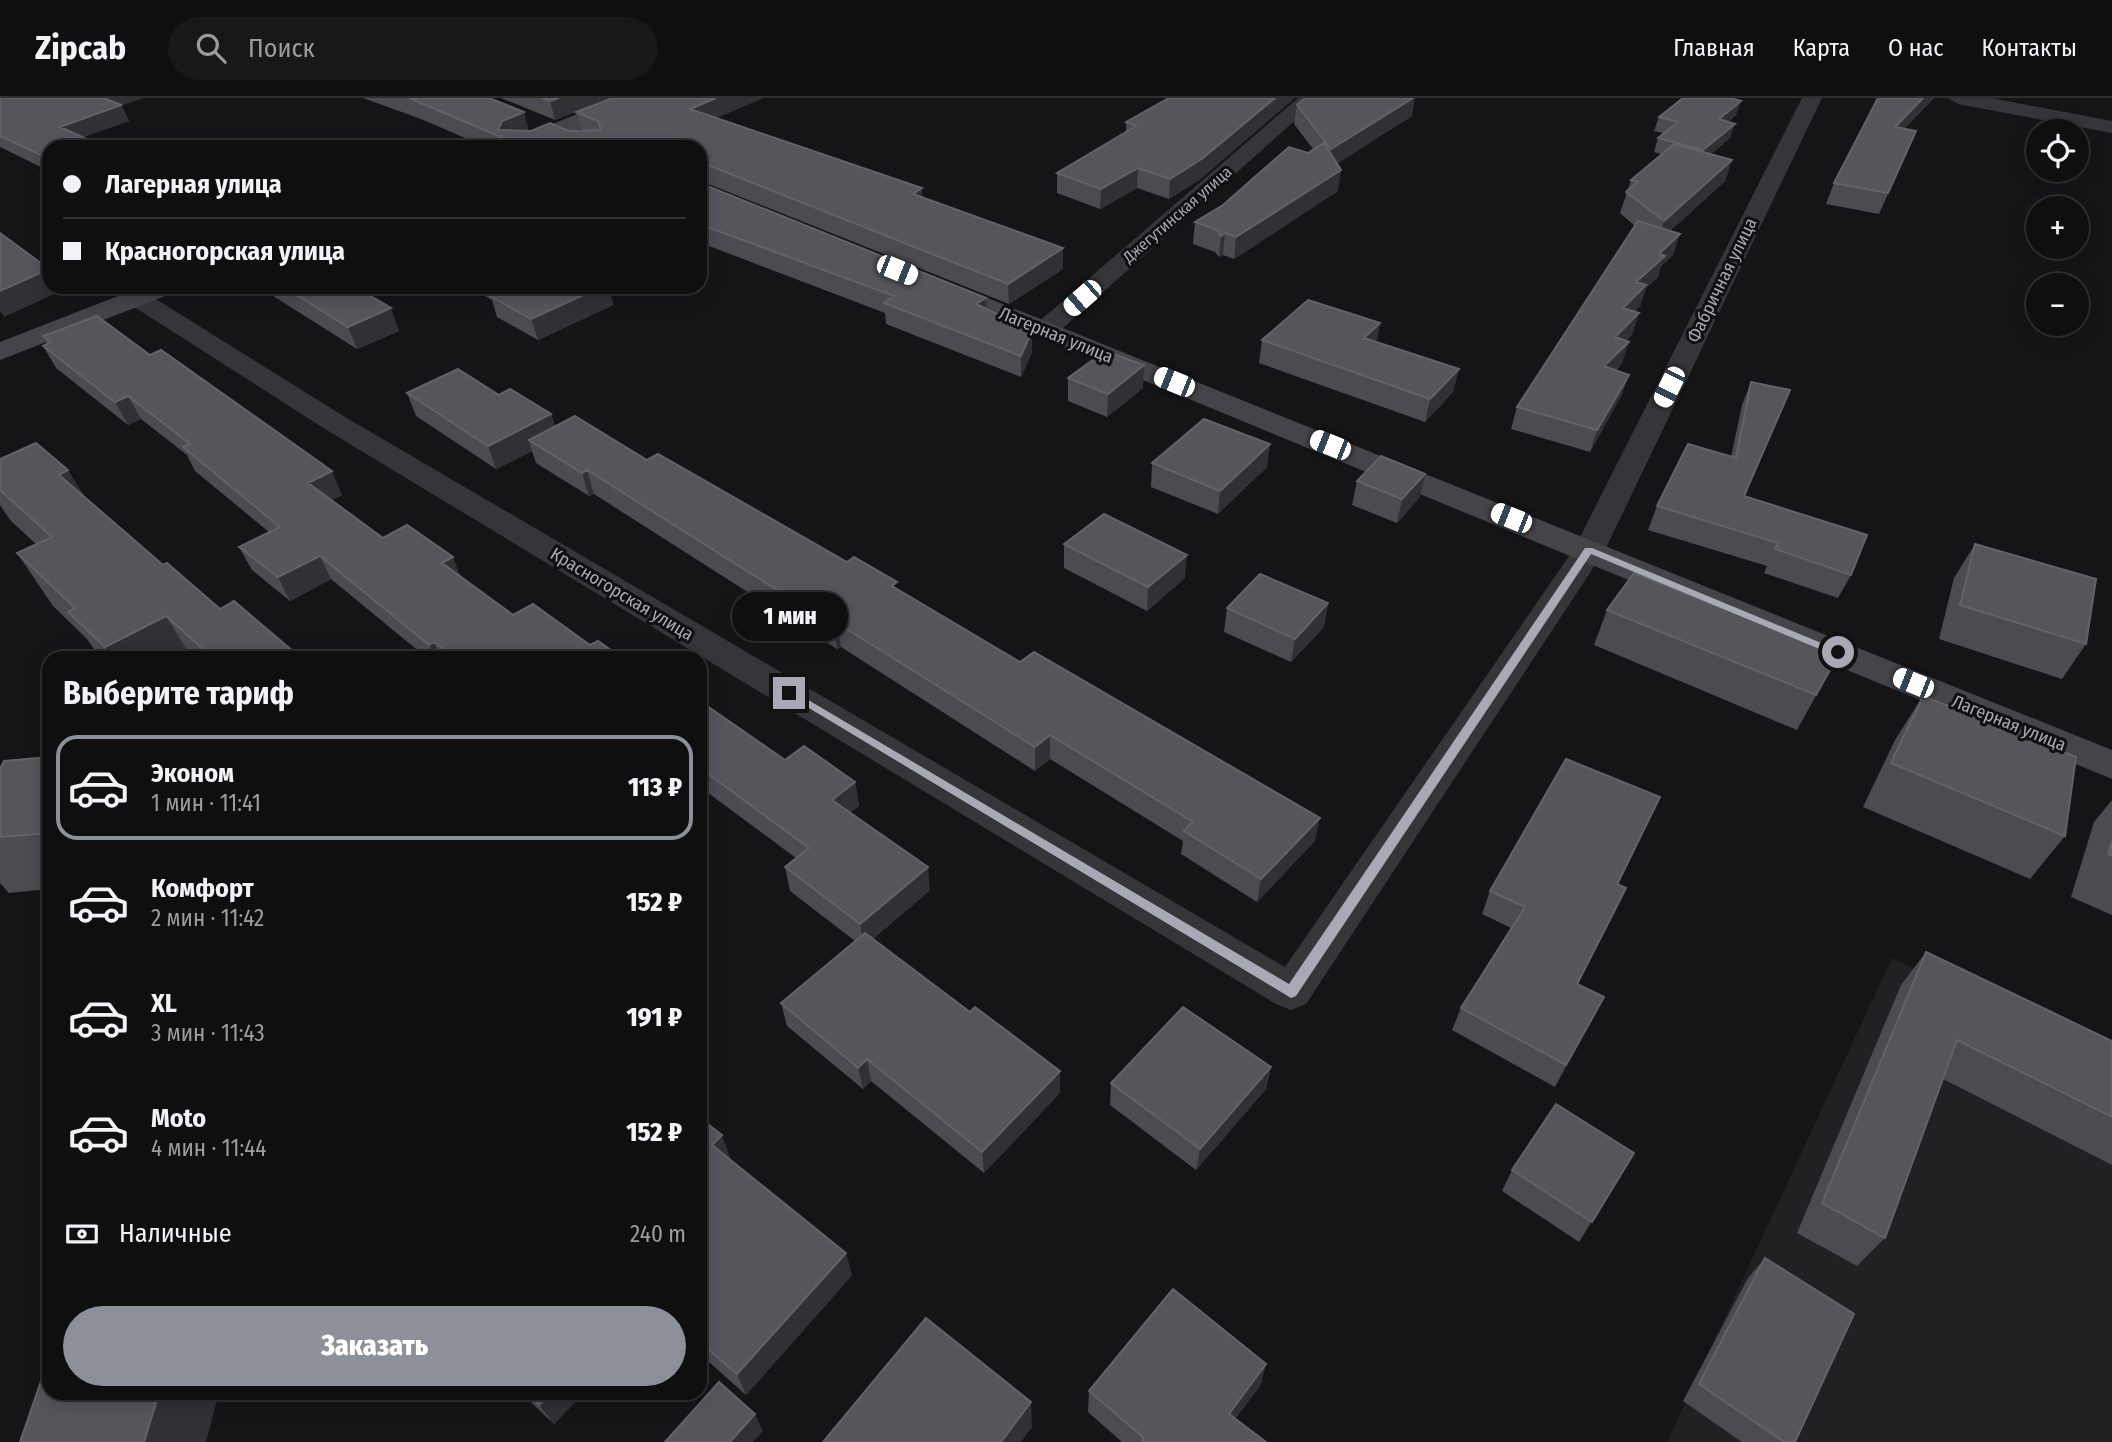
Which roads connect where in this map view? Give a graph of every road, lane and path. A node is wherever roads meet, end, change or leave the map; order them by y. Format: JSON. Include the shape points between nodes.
{"nodes":[{"id":1,"x":636,"y":98,"type":"edge"},
{"id":2,"x":1310,"y":98,"type":"edge"},
{"id":3,"x":1812,"y":98,"type":"edge"},
{"id":4,"x":1958,"y":98,"type":"edge"},
{"id":5,"x":531,"y":121,"type":"dead end"},
{"id":6,"x":2112,"y":127,"type":"edge"},
{"id":7,"x":554,"y":132,"type":"junction"},
{"id":8,"x":534,"y":140,"type":"edge"},
{"id":9,"x":575,"y":140,"type":"edge"},
{"id":10,"x":917,"y":278,"type":"edge"},
{"id":11,"x":145,"y":294,"type":"edge"},
{"id":12,"x":153,"y":294,"type":"edge"},
{"id":13,"x":1045,"y":330,"type":"junction"},
{"id":14,"x":0,"y":352,"type":"edge"},
{"id":15,"x":1589,"y":550,"type":"junction"},
{"id":16,"x":2112,"y":765,"type":"edge"},
{"id":17,"x":1291,"y":992,"type":"joint"}],
"edges":[{"from":1,"to":7,"type":"street"},
{"from":2,"to":13,"type":"street","name":"Джегутинская улица"},
{"from":3,"to":15,"type":"street","name":"Фабричная улица"},
{"from":4,"to":6,"type":"street"},
{"from":5,"to":7,"type":"street"},
{"from":7,"to":8,"type":"street"},
{"from":7,"to":9,"type":"street"},
{"from":10,"to":13,"type":"street","name":"Лагерная улица"},
{"from":11,"to":14,"type":"street","name":"Красногорская улица"},
{"from":12,"to":17,"type":"street","name":"Красногорская улица","via":[[347,430]]},
{"from":13,"to":15,"type":"street","name":"Лагерная улица"},
{"from":15,"to":16,"type":"street","name":"Лагерная улица"},
{"from":15,"to":17,"type":"street","name":"Фабричная улица"}]}
